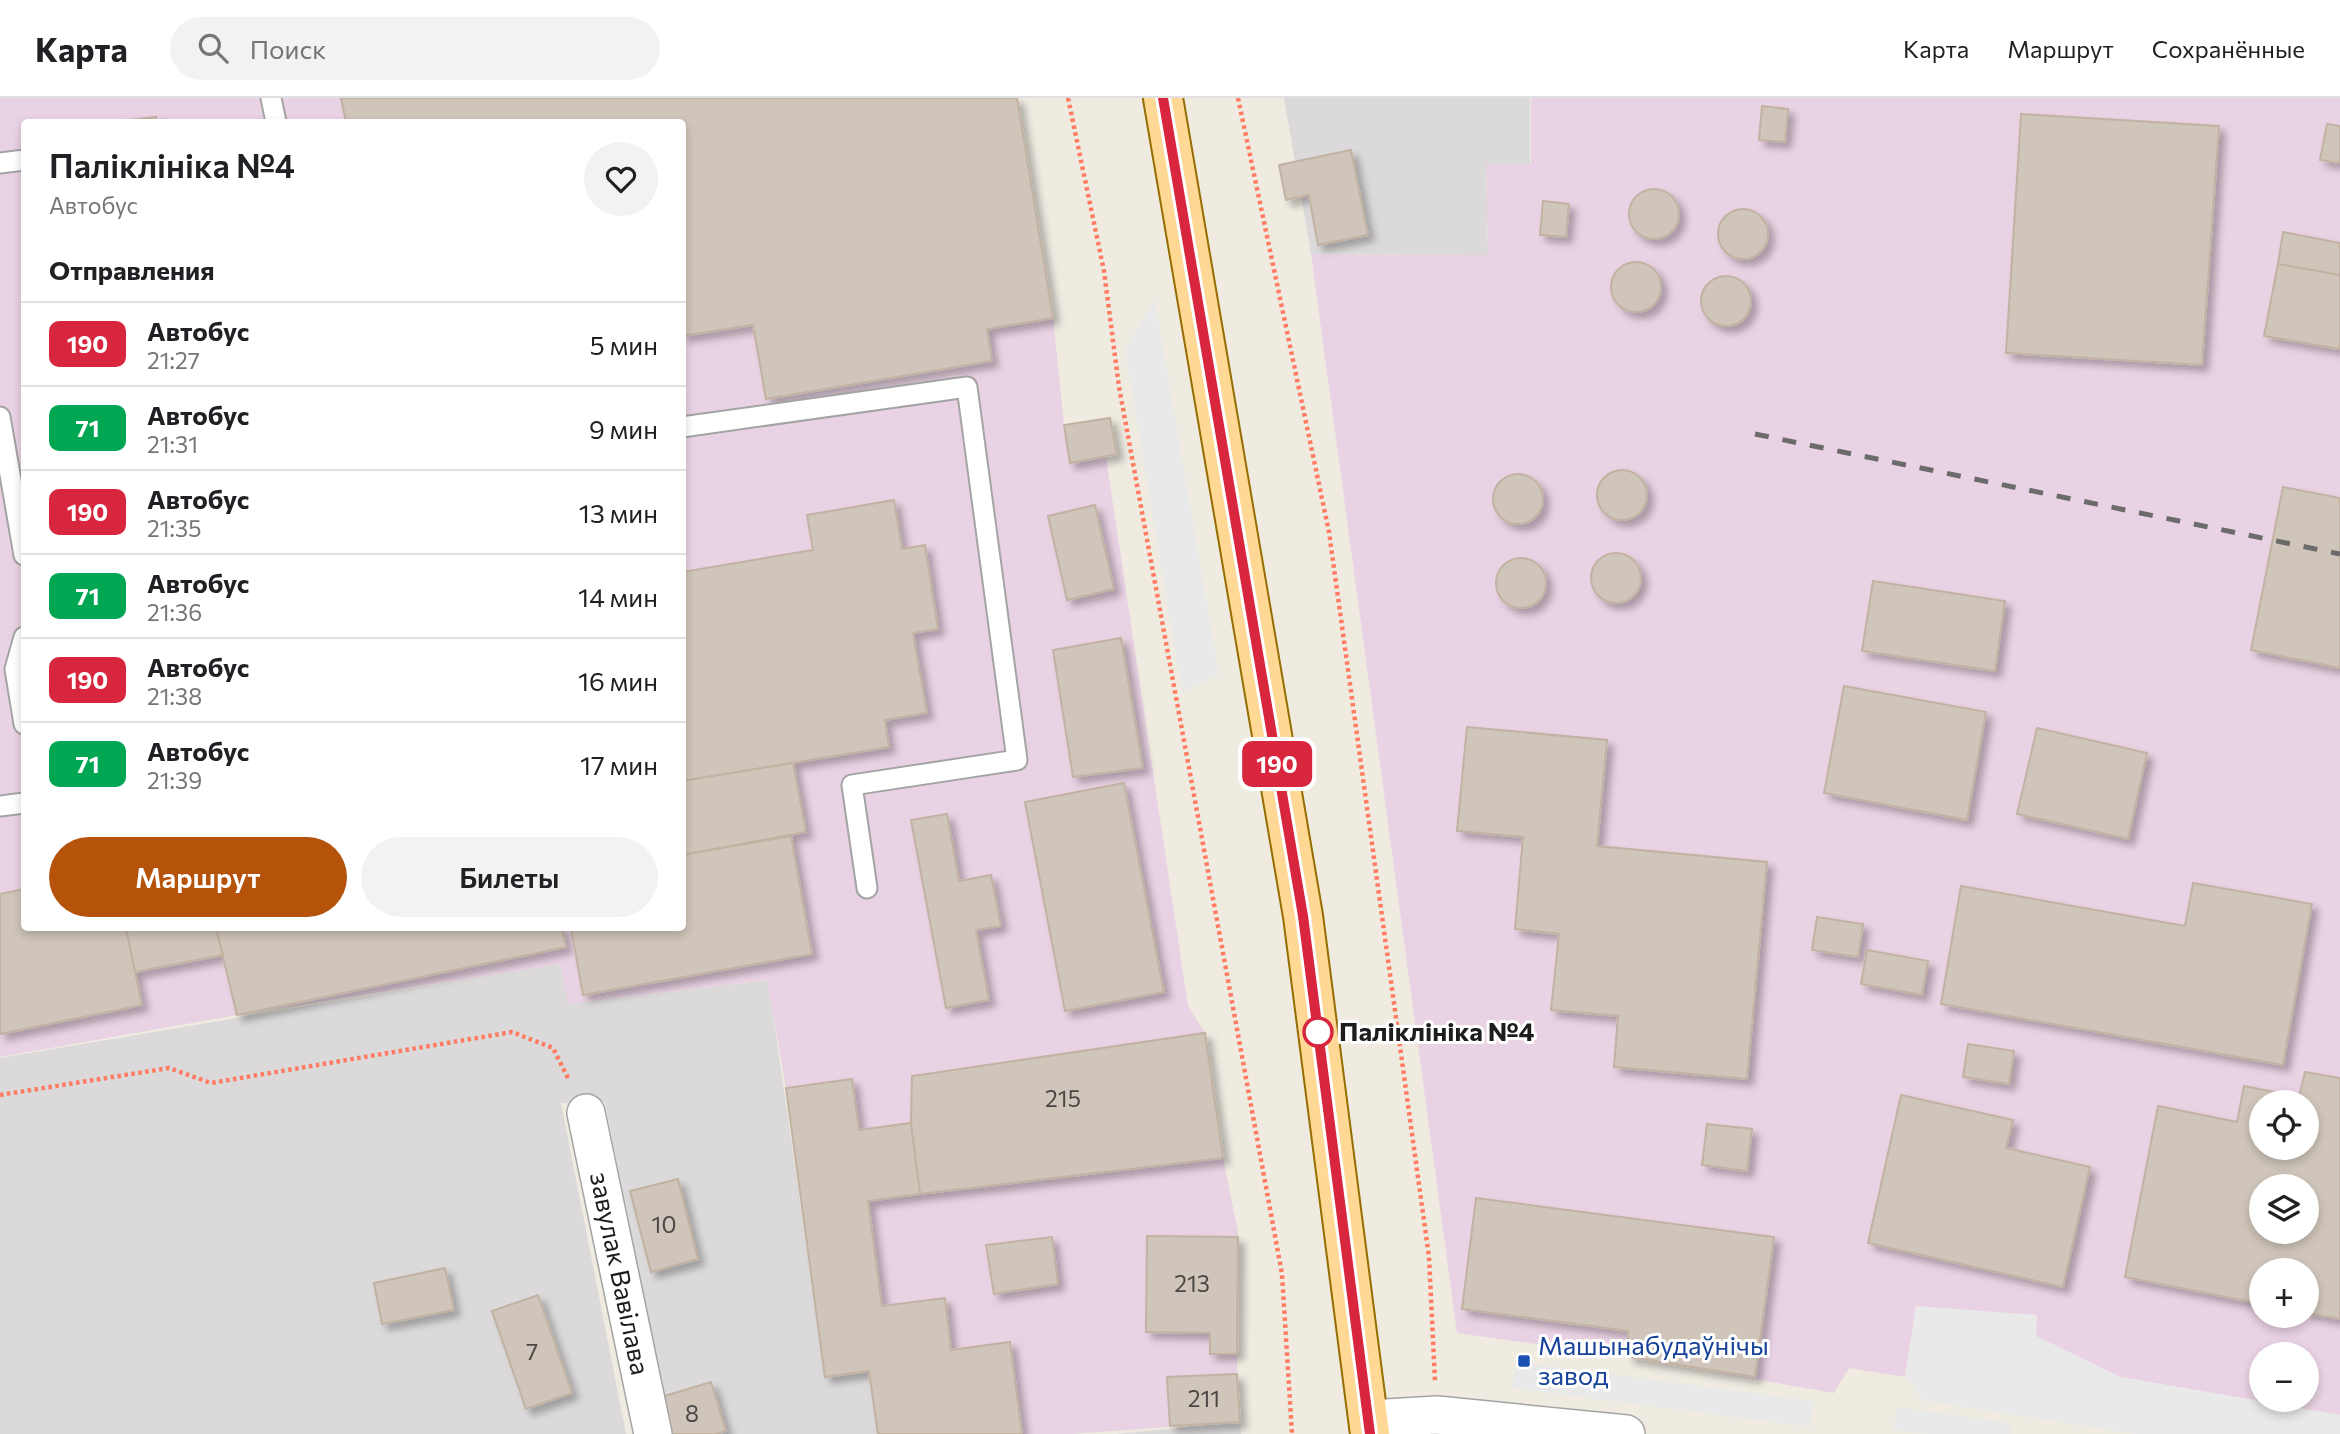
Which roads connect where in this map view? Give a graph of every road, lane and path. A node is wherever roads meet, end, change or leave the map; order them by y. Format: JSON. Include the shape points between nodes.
{"nodes":[{"id":1,"x":271,"y":98,"type":"edge"},
{"id":2,"x":1068,"y":98,"type":"edge"},
{"id":3,"x":1163,"y":98,"type":"edge"},
{"id":4,"x":1238,"y":98,"type":"edge"},
{"id":5,"x":275,"y":119,"type":"edge"},
{"id":6,"x":21,"y":160,"type":"edge"},
{"id":7,"x":0,"y":163,"type":"edge"},
{"id":8,"x":0,"y":417,"type":"edge"},
{"id":9,"x":686,"y":426,"type":"edge"},
{"id":10,"x":21,"y":538,"type":"edge"},
{"id":11,"x":21,"y":648,"type":"edge"},
{"id":12,"x":21,"y":706,"type":"edge"},
{"id":13,"x":21,"y":803,"type":"edge"},
{"id":14,"x":0,"y":806,"type":"edge"},
{"id":15,"x":867,"y":888,"type":"dead end"},
{"id":16,"x":0,"y":1095,"type":"edge"},
{"id":17,"x":586,"y":1113,"type":"joint"},
{"id":18,"x":1437,"y":1415,"type":"junction"},
{"id":19,"x":1369,"y":1427,"type":"edge"},
{"id":20,"x":653,"y":1434,"type":"edge"},
{"id":21,"x":1292,"y":1434,"type":"edge"},
{"id":22,"x":1626,"y":1434,"type":"edge"}],
"edges":[{"from":1,"to":5,"type":"lane"},
{"from":2,"to":21,"type":"path","via":[[1104,271],[1119,387],[1282,1274]]},
{"from":3,"to":19,"type":"main road","via":[[1303,916]]},
{"from":4,"to":18,"type":"path","via":[[1329,532],[1429,1257]]},
{"from":6,"to":7,"type":"lane"},
{"from":8,"to":10,"type":"lane"},
{"from":9,"to":15,"type":"lane","via":[[967,387],[1017,760],[852,785]]},
{"from":11,"to":12,"type":"lane","via":[[15,669]]},
{"from":13,"to":14,"type":"lane"},
{"from":16,"to":17,"type":"path","via":[[169,1068],[211,1083],[512,1032],[553,1048]]},
{"from":17,"to":20,"type":"street","name":"завулак Вавілава"},
{"from":18,"to":19,"type":"street"},
{"from":18,"to":22,"type":"street"}]}
